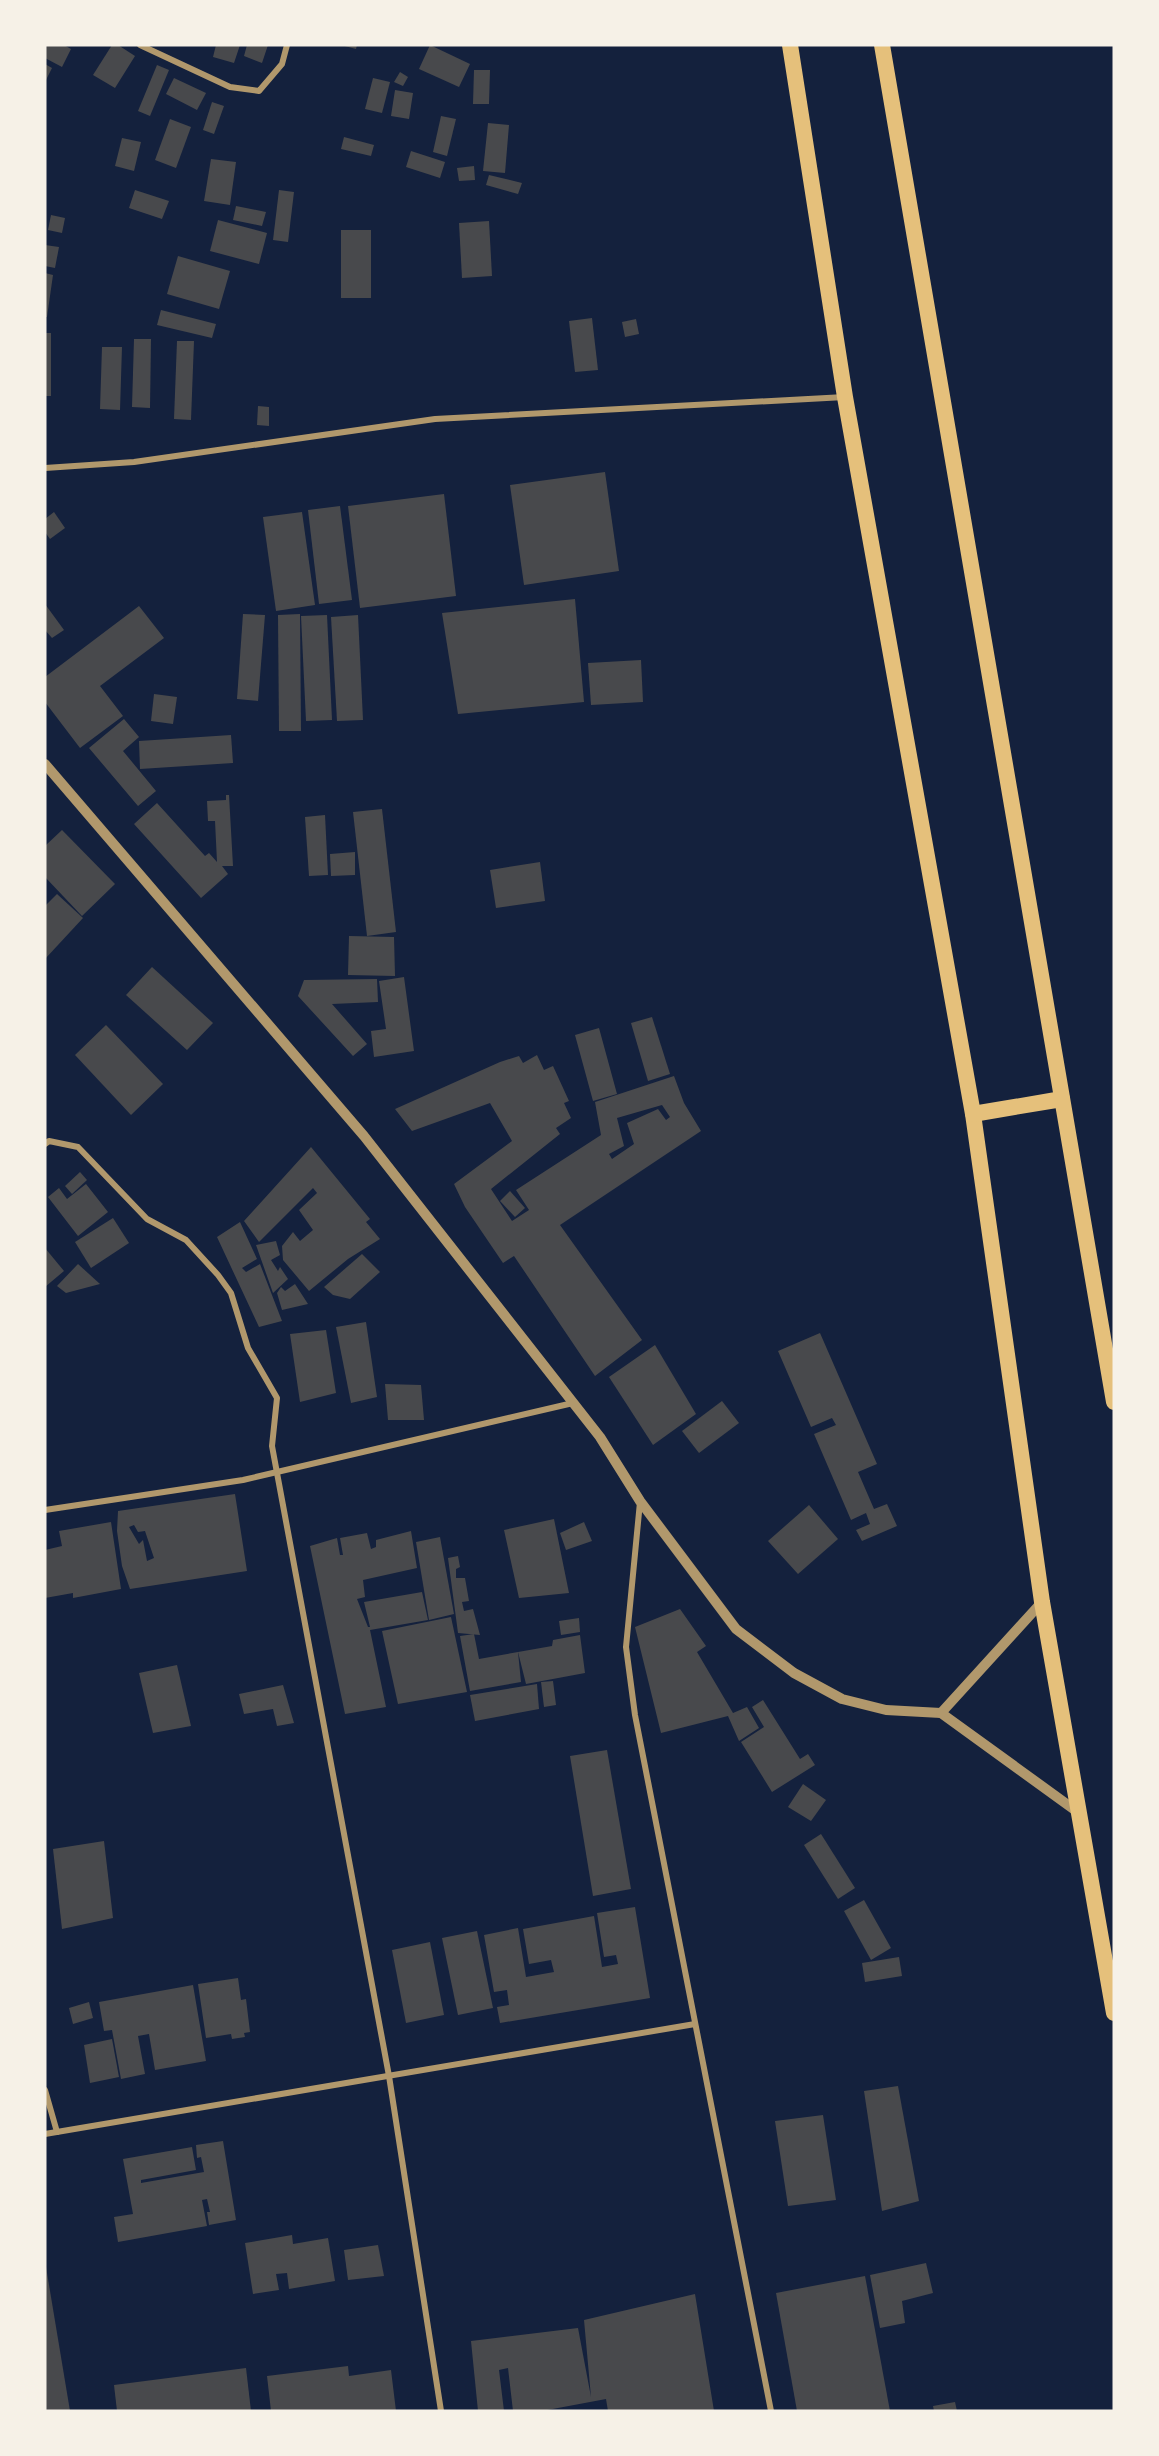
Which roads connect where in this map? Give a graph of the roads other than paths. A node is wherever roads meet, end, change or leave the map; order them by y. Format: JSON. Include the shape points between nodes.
{"nodes":[{"id":1,"x":140,"y":45,"type":"edge"},
{"id":2,"x":287,"y":45,"type":"edge"},
{"id":3,"x":790,"y":45,"type":"edge"},
{"id":4,"x":882,"y":45,"type":"edge"},
{"id":5,"x":845,"y":397,"type":"junction"},
{"id":6,"x":45,"y":468,"type":"edge"},
{"id":7,"x":45,"y":764,"type":"edge"},
{"id":8,"x":1062,"y":1099,"type":"junction"},
{"id":9,"x":973,"y":1114,"type":"junction"},
{"id":10,"x":45,"y":1144,"type":"edge"},
{"id":11,"x":1112,"y":1381,"type":"edge"},
{"id":12,"x":1114,"y":1402,"type":"edge"},
{"id":13,"x":573,"y":1403,"type":"junction"},
{"id":14,"x":277,"y":1472,"type":"junction"},
{"id":15,"x":640,"y":1502,"type":"junction"},
{"id":16,"x":45,"y":1510,"type":"edge"},
{"id":17,"x":1042,"y":1602,"type":"junction"},
{"id":18,"x":942,"y":1713,"type":"junction"},
{"id":19,"x":1079,"y":1813,"type":"junction"},
{"id":20,"x":1114,"y":2013,"type":"edge"},
{"id":21,"x":695,"y":2024,"type":"junction"},
{"id":22,"x":389,"y":2076,"type":"junction"},
{"id":23,"x":45,"y":2090,"type":"edge"},
{"id":24,"x":57,"y":2132,"type":"junction"},
{"id":25,"x":45,"y":2134,"type":"edge"},
{"id":26,"x":441,"y":2411,"type":"edge"},
{"id":27,"x":771,"y":2411,"type":"edge"}],
"edges":[{"from":1,"to":2,"type":"street","via":[[230,87],[259,91],[282,63]]},
{"from":3,"to":5,"type":"highway"},
{"from":4,"to":8,"type":"highway"},
{"from":5,"to":6,"type":"street","via":[[435,419],[134,462]]},
{"from":5,"to":9,"type":"highway"},
{"from":7,"to":13,"type":"street","via":[[364,1136]]},
{"from":8,"to":9,"type":"highway"},
{"from":8,"to":11,"type":"highway"},
{"from":9,"to":17,"type":"highway"},
{"from":10,"to":14,"type":"street","via":[[49,1141],[78,1147],[147,1219],[186,1240],[231,1293],[248,1348],[277,1398],[273,1446]]},
{"from":11,"to":12,"type":"highway"},
{"from":13,"to":14,"type":"street"},
{"from":13,"to":15,"type":"street","via":[[600,1437]]},
{"from":14,"to":16,"type":"street"},
{"from":14,"to":22,"type":"street"},
{"from":15,"to":18,"type":"street","via":[[736,1629],[794,1673],[842,1699],[886,1710]]},
{"from":15,"to":21,"type":"street","via":[[626,1647],[635,1715]]},
{"from":17,"to":18,"type":"street"},
{"from":17,"to":19,"type":"highway"},
{"from":18,"to":19,"type":"street"},
{"from":19,"to":20,"type":"highway"},
{"from":21,"to":22,"type":"street"},
{"from":21,"to":27,"type":"street"},
{"from":22,"to":24,"type":"street"},
{"from":22,"to":26,"type":"street"},
{"from":23,"to":24,"type":"street"},
{"from":24,"to":25,"type":"street"}]}
